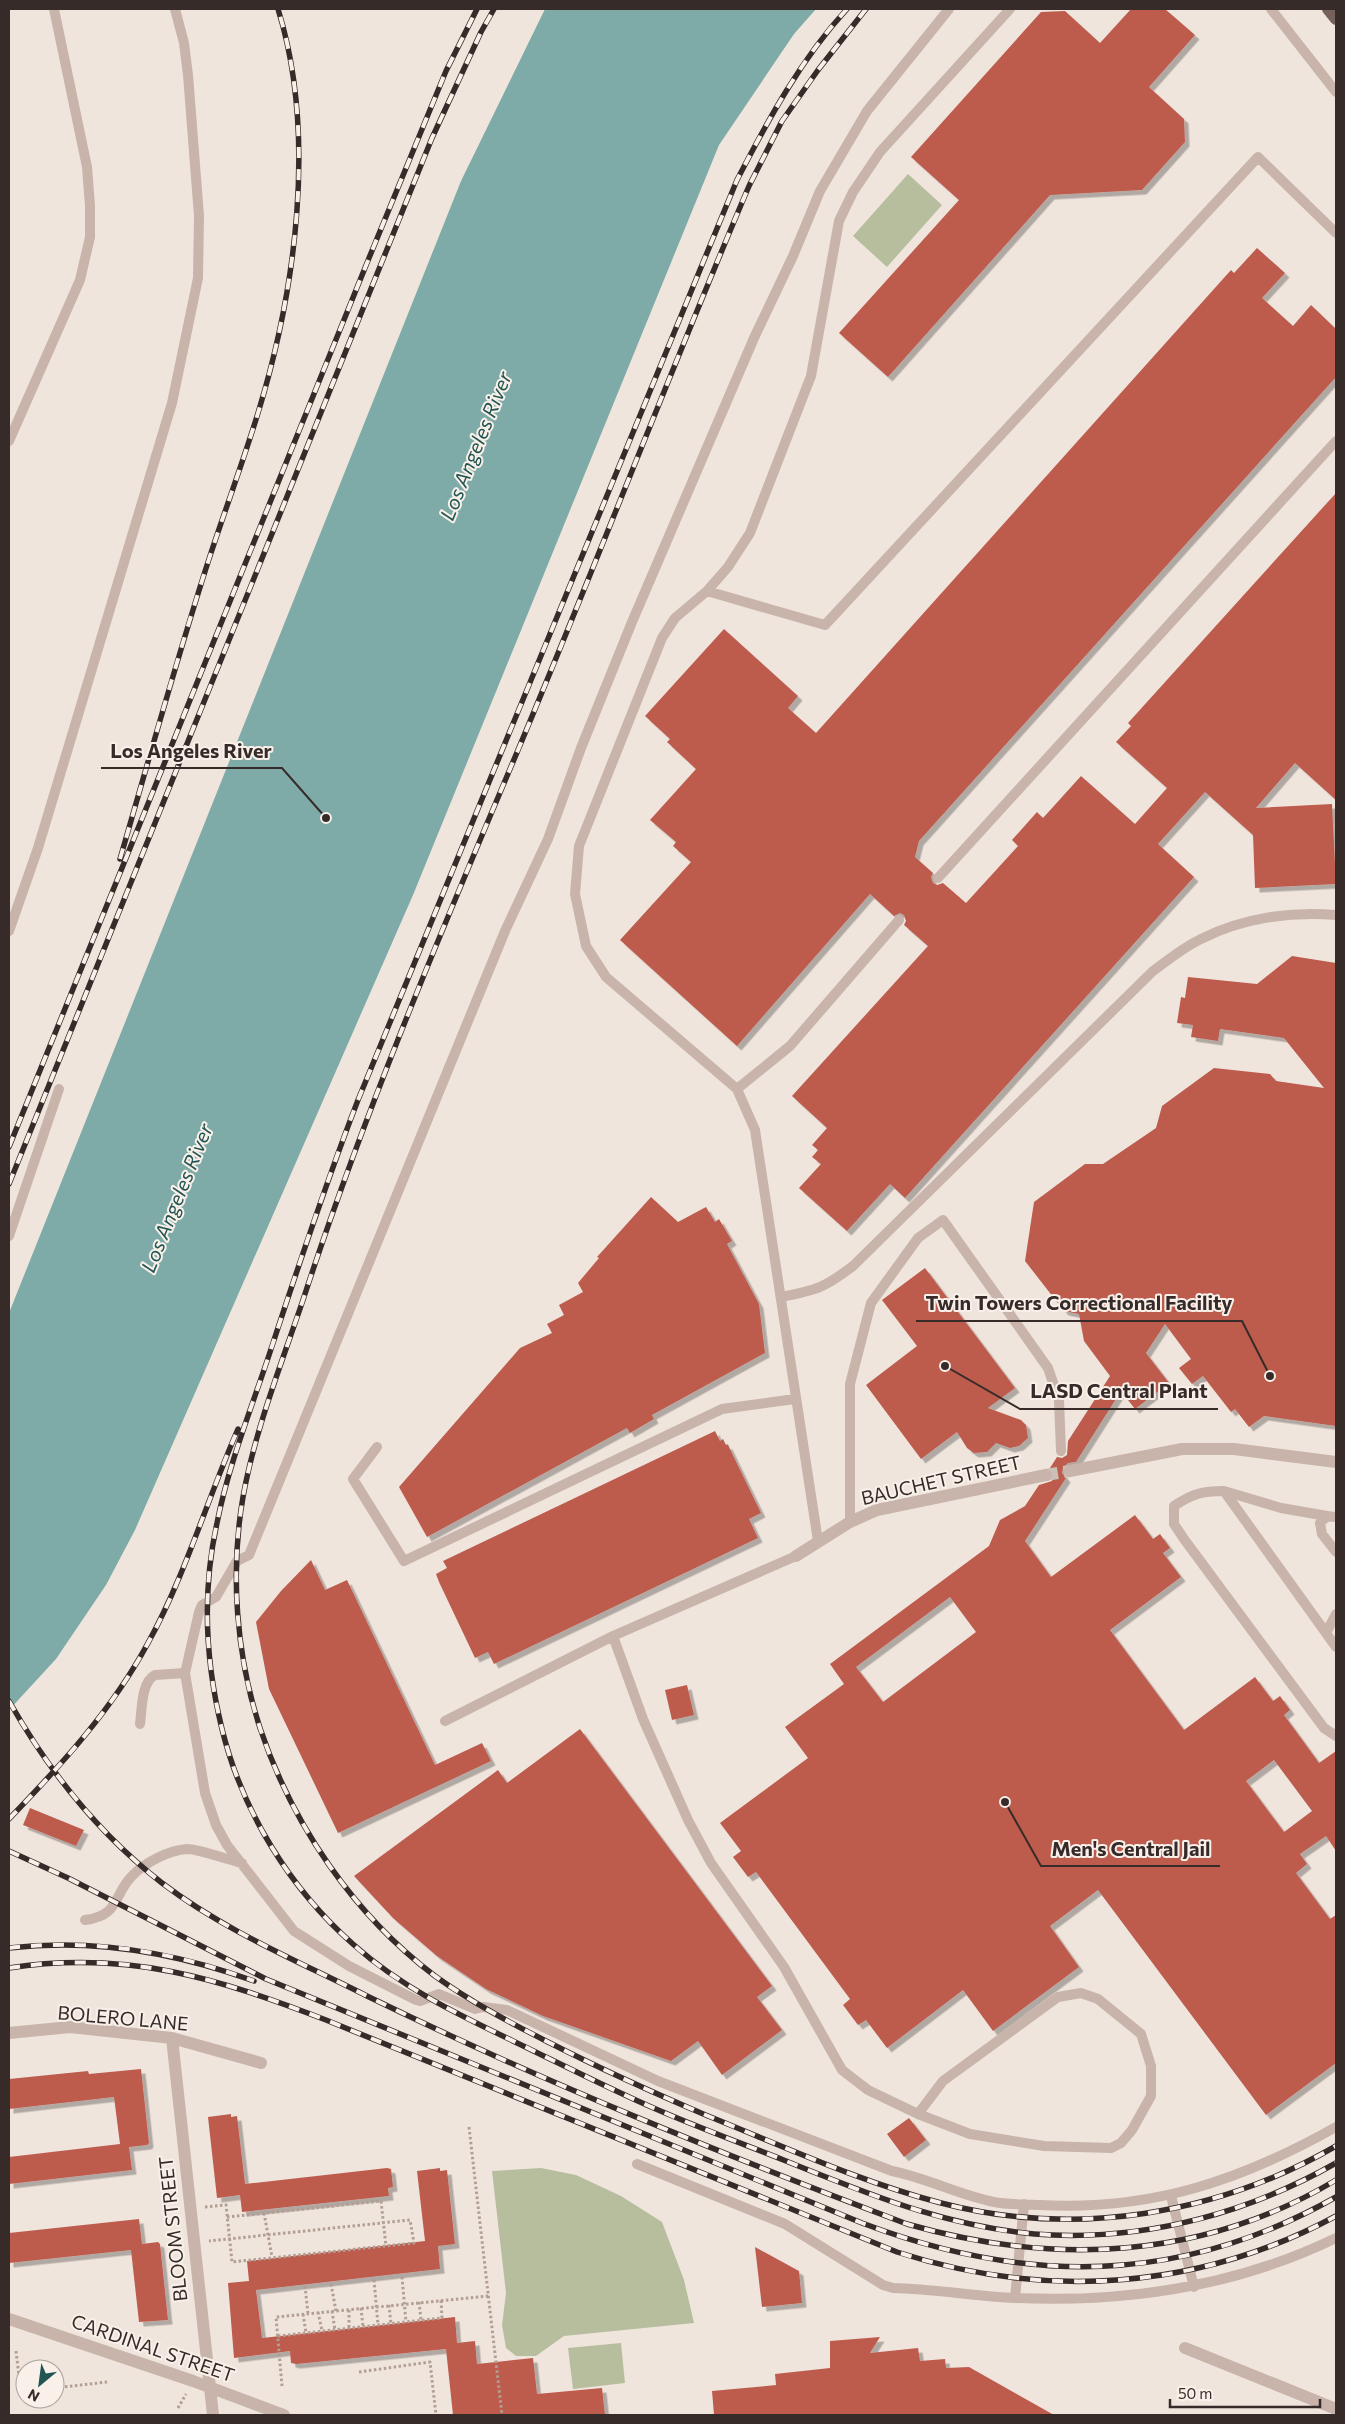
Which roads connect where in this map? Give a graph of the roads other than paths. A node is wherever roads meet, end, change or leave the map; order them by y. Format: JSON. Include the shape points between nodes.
{"nodes":[{"id":1,"x":54,"y":9,"type":"edge"},
{"id":2,"x":175,"y":9,"type":"edge"},
{"id":3,"x":949,"y":9,"type":"edge"},
{"id":4,"x":1010,"y":9,"type":"edge"},
{"id":5,"x":1271,"y":9,"type":"edge"},
{"id":6,"x":1328,"y":9,"type":"edge"},
{"id":7,"x":1336,"y":19,"type":"edge"},
{"id":8,"x":1336,"y":92,"type":"edge"},
{"id":9,"x":1336,"y":233,"type":"edge"},
{"id":10,"x":9,"y":441,"type":"edge"},
{"id":11,"x":1336,"y":442,"type":"edge"},
{"id":12,"x":707,"y":591,"type":"junction"},
{"id":13,"x":938,"y":878,"type":"dead end"},
{"id":14,"x":1336,"y":915,"type":"edge"},
{"id":15,"x":898,"y":920,"type":"dead end"},
{"id":16,"x":9,"y":930,"type":"edge"},
{"id":17,"x":59,"y":1089,"type":"dead end"},
{"id":18,"x":737,"y":1089,"type":"junction"},
{"id":19,"x":9,"y":1236,"type":"edge"},
{"id":20,"x":781,"y":1297,"type":"junction"},
{"id":21,"x":795,"y":1399,"type":"junction"},
{"id":22,"x":377,"y":1447,"type":"dead end"},
{"id":23,"x":1061,"y":1451,"type":"dead end"},
{"id":24,"x":1336,"y":1462,"type":"edge"},
{"id":25,"x":1070,"y":1471,"type":"tunnel mouth"},
{"id":26,"x":1046,"y":1475,"type":"tunnel mouth"},
{"id":27,"x":1224,"y":1491,"type":"junction"},
{"id":28,"x":1332,"y":1516,"type":"edge"},
{"id":29,"x":850,"y":1522,"type":"junction"},
{"id":30,"x":818,"y":1541,"type":"junction"},
{"id":31,"x":1336,"y":1552,"type":"edge"},
{"id":32,"x":796,"y":1556,"type":"joint"},
{"id":33,"x":1336,"y":1614,"type":"edge"},
{"id":34,"x":1326,"y":1633,"type":"junction"},
{"id":35,"x":613,"y":1636,"type":"junction"},
{"id":36,"x":1336,"y":1647,"type":"edge"},
{"id":37,"x":186,"y":1673,"type":"junction"},
{"id":38,"x":445,"y":1721,"type":"dead end"},
{"id":39,"x":140,"y":1724,"type":"dead end"},
{"id":40,"x":1336,"y":1736,"type":"edge"},
{"id":41,"x":243,"y":1864,"type":"junction"},
{"id":42,"x":85,"y":1920,"type":"dead end"},
{"id":43,"x":9,"y":2033,"type":"edge"},
{"id":44,"x":172,"y":2038,"type":"junction"},
{"id":45,"x":261,"y":2063,"type":"dead end"},
{"id":46,"x":918,"y":2114,"type":"junction"},
{"id":47,"x":1336,"y":2127,"type":"edge"},
{"id":48,"x":637,"y":2164,"type":"dead end"},
{"id":49,"x":1171,"y":2196,"type":"junction"},
{"id":50,"x":1024,"y":2204,"type":"junction"},
{"id":51,"x":1336,"y":2238,"type":"edge"},
{"id":52,"x":1194,"y":2287,"type":"junction"},
{"id":53,"x":1015,"y":2298,"type":"junction"},
{"id":54,"x":9,"y":2319,"type":"edge"},
{"id":55,"x":1185,"y":2348,"type":"dead end"},
{"id":56,"x":210,"y":2388,"type":"junction"},
{"id":57,"x":1336,"y":2409,"type":"edge"},
{"id":58,"x":213,"y":2415,"type":"edge"},
{"id":59,"x":284,"y":2415,"type":"edge"}],
"edges":[{"from":1,"to":10,"type":"lane","via":[[87,168],[90,237],[80,280]]},
{"from":2,"to":16,"type":"lane","via":[[188,75],[199,216],[198,278],[172,403],[38,848]]},
{"from":3,"to":37,"type":"lane","via":[[867,111],[820,191],[632,622],[548,839],[505,931],[249,1555],[237,1561],[216,1597],[202,1605],[199,1612]]},
{"from":4,"to":12,"type":"lane","via":[[880,152],[853,192],[839,221],[811,376],[750,534]]},
{"from":5,"to":8,"type":"lane"},
{"from":6,"to":7,"type":"main road"},
{"from":9,"to":12,"type":"lane","via":[[1258,157],[824,625]]},
{"from":11,"to":13,"type":"lane"},
{"from":12,"to":18,"type":"lane","via":[[675,618],[662,638],[579,846],[575,894],[586,946],[606,977]]},
{"from":14,"to":20,"type":"lane","via":[[1314,913],[1262,919],[1200,939],[1175,955],[1153,971],[853,1266],[816,1290]]},
{"from":15,"to":18,"type":"lane","via":[[790,1046]]},
{"from":17,"to":19,"type":"lane"},
{"from":18,"to":20,"type":"lane","via":[[755,1130]]},
{"from":20,"to":21,"type":"lane"},
{"from":21,"to":22,"type":"lane","via":[[722,1409],[404,1561],[353,1479]]},
{"from":21,"to":30,"type":"lane"},
{"from":23,"to":29,"type":"lane","via":[[1059,1400],[1048,1368],[943,1220],[918,1238],[872,1302],[850,1384]]},
{"from":24,"to":25,"type":"street","via":[[1234,1449],[1182,1449]]},
{"from":26,"to":29,"type":"street","name":"BAUCHET STREET","via":[[877,1510]]},
{"from":27,"to":28,"type":"lane","via":[[1281,1508]]},
{"from":27,"to":34,"type":"lane"},
{"from":27,"to":40,"type":"lane","via":[[1203,1491],[1186,1498],[1174,1506],[1174,1524],[1324,1728]]},
{"from":28,"to":31,"type":"lane","via":[[1320,1522],[1322,1534]]},
{"from":29,"to":30,"type":"street","name":"BAUCHET STREET"},
{"from":30,"to":32,"type":"street","name":"BAUCHET STREET"},
{"from":32,"to":35,"type":"lane"},
{"from":33,"to":34,"type":"lane"},
{"from":34,"to":36,"type":"lane"},
{"from":35,"to":38,"type":"lane"},
{"from":35,"to":46,"type":"lane","via":[[643,1719],[688,1820],[711,1863],[784,1967],[842,2070],[868,2090]]},
{"from":37,"to":39,"type":"lane","via":[[151,1677],[146,1684]]},
{"from":37,"to":41,"type":"lane","via":[[205,1793],[216,1825]]},
{"from":41,"to":42,"type":"lane","via":[[187,1849],[171,1853],[132,1875],[109,1912],[96,1919]]},
{"from":41,"to":50,"type":"lane","via":[[294,1931],[348,1966],[416,2000],[439,1994],[475,2009],[507,2010],[651,2078],[892,2171],[918,2176],[994,2202]]},
{"from":43,"to":44,"type":"street","name":"BOLERO LANE","via":[[70,2028]]},
{"from":44,"to":45,"type":"street","name":"BOLERO LANE"},
{"from":44,"to":56,"type":"street","name":"BLOOM STREET"},
{"from":46,"to":46,"type":"lane","via":[[970,2134],[1044,2146],[1111,2148],[1121,2143],[1132,2130],[1151,2096],[1151,2066],[1141,2034],[1098,1999],[1081,1993],[1058,1997],[943,2081]]},
{"from":47,"to":49,"type":"lane","via":[[1240,2174]]},
{"from":48,"to":53,"type":"lane","via":[[786,2224],[883,2285]]},
{"from":49,"to":50,"type":"lane","via":[[1090,2205]]},
{"from":49,"to":52,"type":"lane"},
{"from":50,"to":53,"type":"lane"},
{"from":51,"to":52,"type":"lane","via":[[1266,2268]]},
{"from":52,"to":53,"type":"lane","via":[[1102,2298]]},
{"from":54,"to":56,"type":"street","name":"CARDINAL STREET"},
{"from":55,"to":57,"type":"street"},
{"from":56,"to":58,"type":"street","name":"BLOOM STREET"},
{"from":56,"to":59,"type":"street","name":"CARDINAL STREET"}]}
